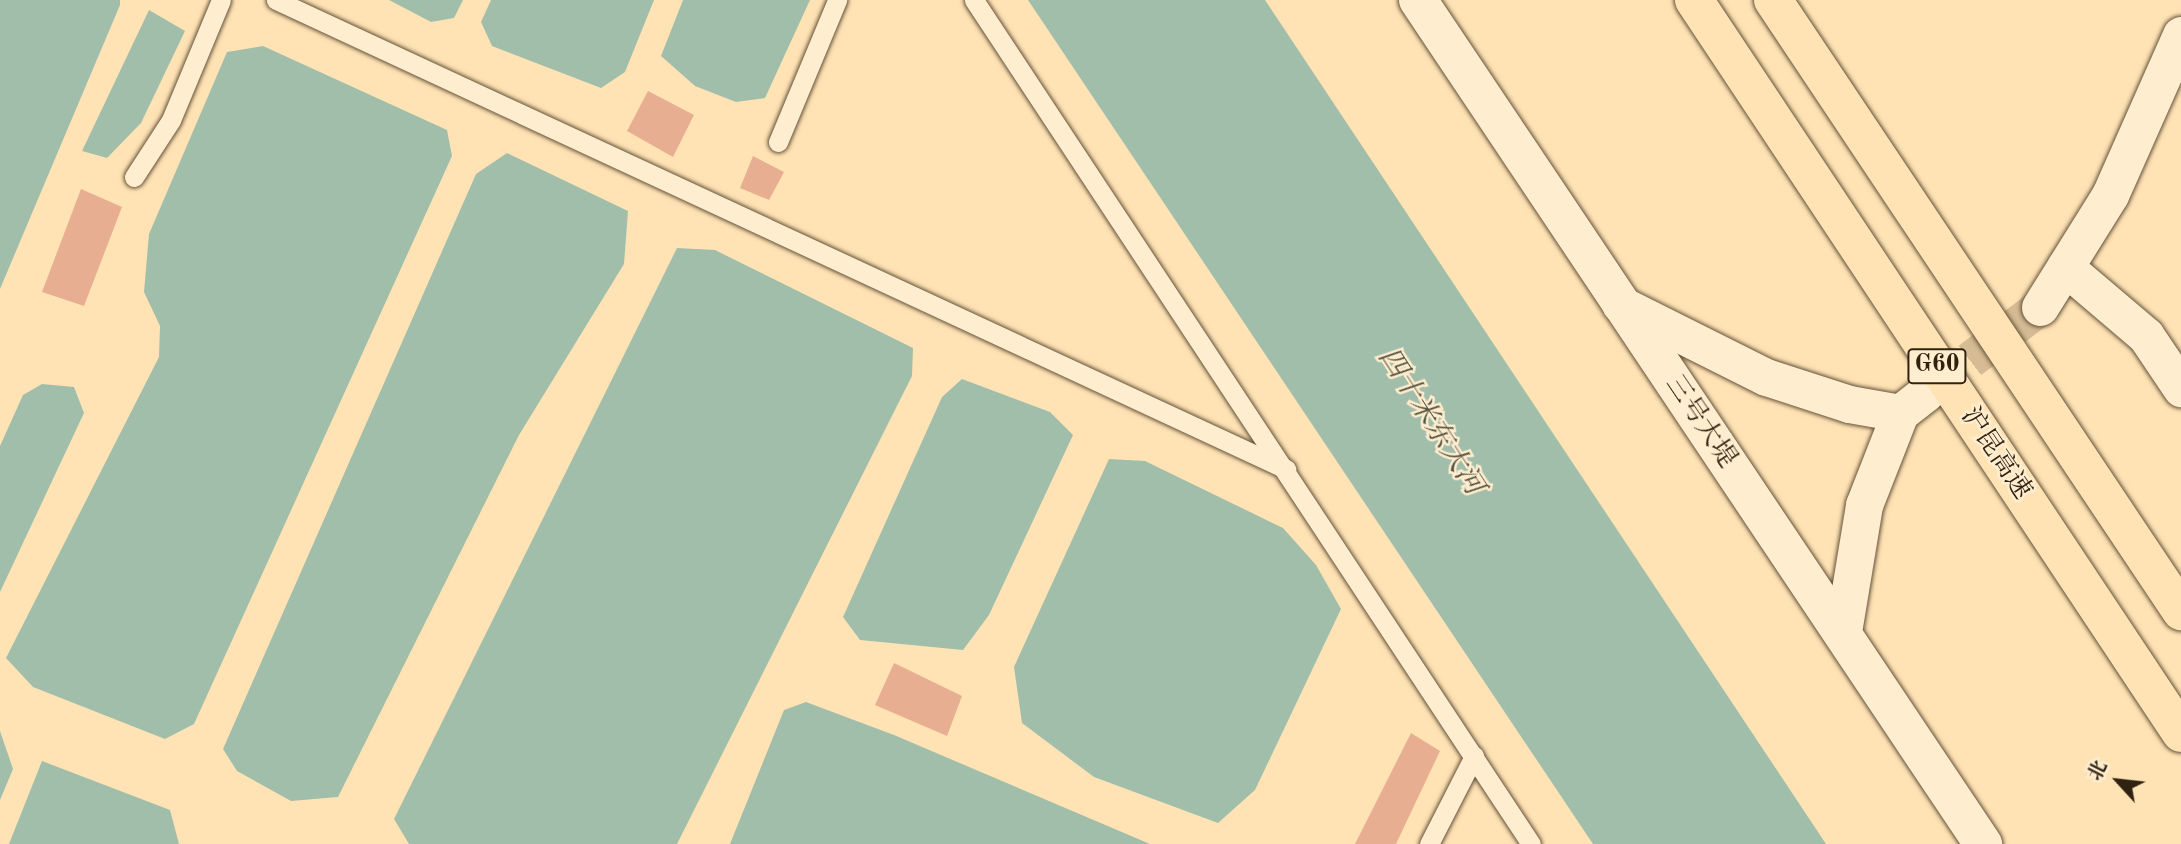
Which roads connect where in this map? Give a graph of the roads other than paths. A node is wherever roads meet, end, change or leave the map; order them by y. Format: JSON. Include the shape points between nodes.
{"nodes":[{"id":1,"x":221,"y":0,"type":"edge"},
{"id":2,"x":276,"y":0,"type":"edge"},
{"id":3,"x":837,"y":0,"type":"edge"},
{"id":4,"x":974,"y":0,"type":"edge"},
{"id":5,"x":1419,"y":0,"type":"edge"},
{"id":6,"x":1694,"y":0,"type":"edge"},
{"id":7,"x":1773,"y":0,"type":"edge"},
{"id":8,"x":2181,"y":35,"type":"edge"},
{"id":9,"x":778,"y":142,"type":"dead end"},
{"id":10,"x":134,"y":177,"type":"dead end"},
{"id":11,"x":2065,"y":267,"type":"junction"},
{"id":12,"x":1620,"y":304,"type":"junction"},
{"id":13,"x":2040,"y":307,"type":"tunnel mouth"},
{"id":14,"x":2181,"y":388,"type":"edge"},
{"id":15,"x":1286,"y":469,"type":"junction"},
{"id":16,"x":2181,"y":611,"type":"edge"},
{"id":17,"x":1843,"y":632,"type":"junction"},
{"id":18,"x":2181,"y":733,"type":"edge"},
{"id":19,"x":1474,"y":756,"type":"junction"},
{"id":20,"x":1429,"y":844,"type":"edge"},
{"id":21,"x":1531,"y":844,"type":"edge"},
{"id":22,"x":1983,"y":844,"type":"edge"}],
"edges":[{"from":1,"to":10,"type":"lane","via":[[171,120]]},
{"from":2,"to":15,"type":"lane"},
{"from":3,"to":9,"type":"lane"},
{"from":4,"to":15,"type":"lane"},
{"from":5,"to":12,"type":"street","name":"三号大堤"},
{"from":6,"to":18,"type":"highway","name":"沪昆高速","number":"G60"},
{"from":7,"to":16,"type":"highway","number":"G60"},
{"from":8,"to":11,"type":"street","via":[[2110,195]]},
{"from":11,"to":13,"type":"street"},
{"from":11,"to":14,"type":"street","via":[[2146,336]]},
{"from":12,"to":17,"type":"street","name":"三号大堤"},
{"from":12,"to":17,"type":"street","via":[[1766,377],[1913,403],[1864,505]]},
{"from":15,"to":19,"type":"lane"},
{"from":17,"to":22,"type":"street","name":"三号大堤"},
{"from":19,"to":20,"type":"lane"},
{"from":19,"to":21,"type":"lane"}]}
